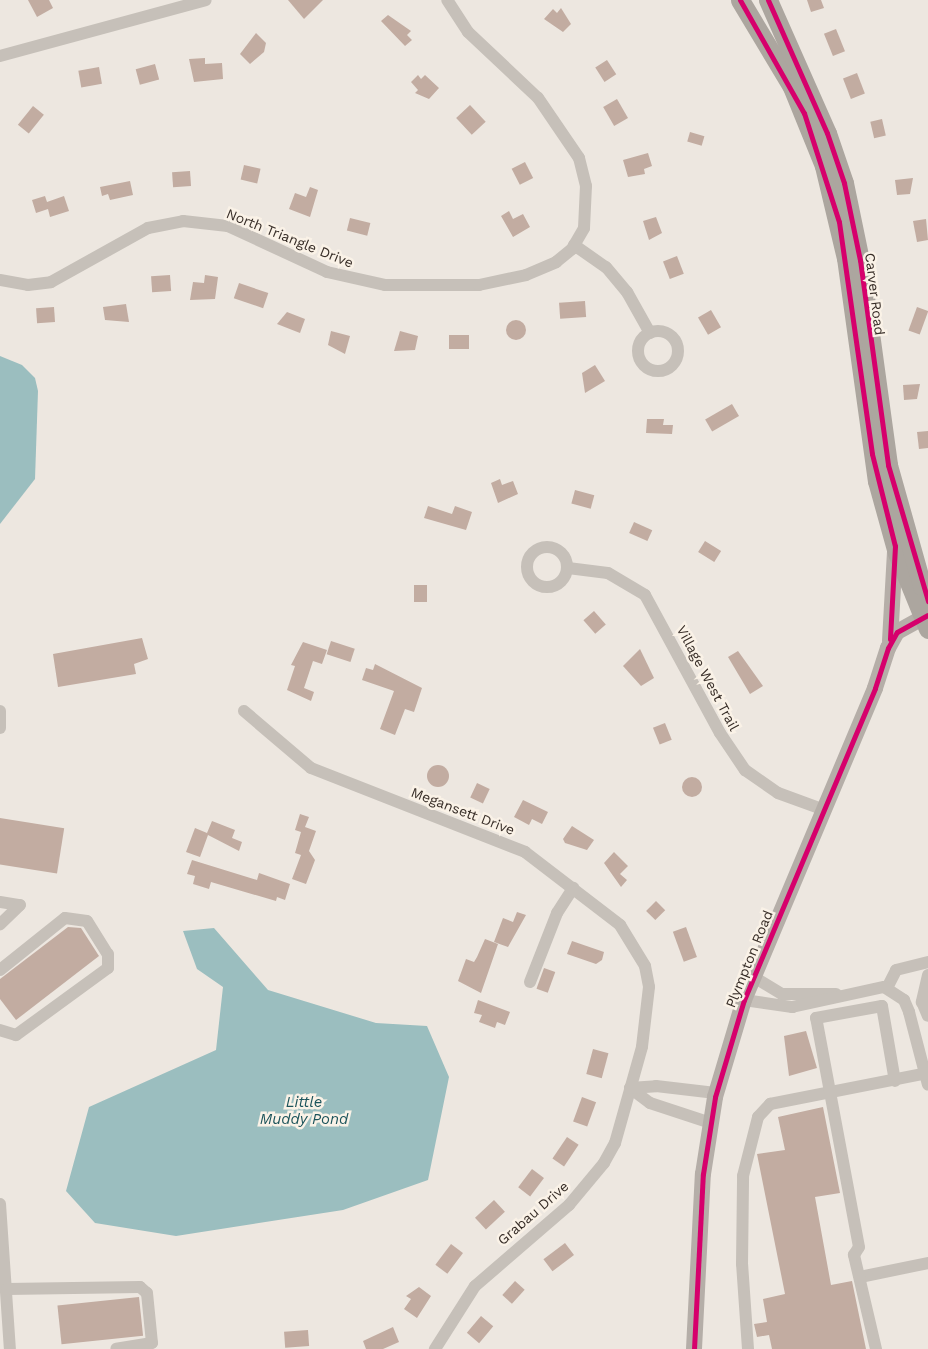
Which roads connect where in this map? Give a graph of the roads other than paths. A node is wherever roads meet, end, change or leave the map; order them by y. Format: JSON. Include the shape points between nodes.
{"nodes":[{"id":1,"x":206,"y":0,"type":"edge"},
{"id":2,"x":447,"y":0,"type":"edge"},
{"id":3,"x":740,"y":0,"type":"edge"},
{"id":4,"x":768,"y":0,"type":"edge"},
{"id":5,"x":0,"y":56,"type":"edge"},
{"id":6,"x":574,"y":245,"type":"junction"},
{"id":7,"x":0,"y":280,"type":"edge"},
{"id":8,"x":650,"y":333,"type":"dead end"},
{"id":9,"x":895,"y":546,"type":"junction"},
{"id":10,"x":568,"y":568,"type":"dead end"},
{"id":11,"x":927,"y":616,"type":"edge"},
{"id":12,"x":888,"y":648,"type":"junction"},
{"id":13,"x":0,"y":711,"type":"edge"},
{"id":14,"x":244,"y":711,"type":"dead end"},
{"id":15,"x":0,"y":728,"type":"edge"},
{"id":16,"x":822,"y":809,"type":"junction"},
{"id":17,"x":573,"y":888,"type":"junction"},
{"id":18,"x":0,"y":902,"type":"edge"},
{"id":19,"x":0,"y":924,"type":"edge"},
{"id":20,"x":928,"y":962,"type":"edge"},
{"id":21,"x":0,"y":970,"type":"edge"},
{"id":22,"x":928,"y":975,"type":"edge"},
{"id":23,"x":752,"y":976,"type":"junction"},
{"id":24,"x":530,"y":982,"type":"dead end"},
{"id":25,"x":887,"y":988,"type":"junction"},
{"id":26,"x":836,"y":994,"type":"junction"},
{"id":27,"x":744,"y":1000,"type":"junction"},
{"id":28,"x":928,"y":1016,"type":"edge"},
{"id":29,"x":0,"y":1030,"type":"edge"},
{"id":30,"x":927,"y":1078,"type":"edge"},
{"id":31,"x":895,"y":1081,"type":"junction"},
{"id":32,"x":630,"y":1088,"type":"junction"},
{"id":33,"x":716,"y":1093,"type":"junction"},
{"id":34,"x":831,"y":1094,"type":"junction"},
{"id":35,"x":711,"y":1123,"type":"junction"},
{"id":36,"x":0,"y":1204,"type":"edge"},
{"id":37,"x":928,"y":1263,"type":"edge"},
{"id":38,"x":860,"y":1277,"type":"junction"},
{"id":39,"x":7,"y":1289,"type":"junction"},
{"id":40,"x":10,"y":1349,"type":"edge"},
{"id":41,"x":116,"y":1349,"type":"edge"},
{"id":42,"x":435,"y":1349,"type":"edge"},
{"id":43,"x":694,"y":1349,"type":"edge"},
{"id":44,"x":748,"y":1349,"type":"edge"},
{"id":45,"x":876,"y":1349,"type":"edge"}],
"edges":[{"from":1,"to":5,"type":"street"},
{"from":2,"to":6,"type":"street","name":"North Triangle Drive","via":[[468,32],[538,98],[571,143],[583,172],[587,200],[584,228]]},
{"from":3,"to":9,"type":"highway","name":"Carver Road","via":[[796,96],[832,194],[877,481]]},
{"from":4,"to":11,"type":"highway","name":"Carver Road","via":[[827,133],[844,183],[860,260],[888,465]]},
{"from":6,"to":7,"type":"street","name":"North Triangle Drive","via":[[548,266],[509,279],[463,287],[402,286],[327,272],[228,226],[176,222],[148,228],[51,282],[28,285]]},
{"from":6,"to":8,"type":"street","via":[[606,267],[627,292]]},
{"from":9,"to":11,"type":"highway","name":"Carver Road"},
{"from":9,"to":12,"type":"main road"},
{"from":10,"to":16,"type":"street","name":"Village West Trail","via":[[608,573],[646,595],[720,733],[745,770],[778,793]]},
{"from":11,"to":12,"type":"main road","name":"Plympton Road","via":[[897,632]]},
{"from":12,"to":16,"type":"main road","name":"Plympton Road","via":[[875,688]]},
{"from":13,"to":15,"type":"street"},
{"from":14,"to":17,"type":"street","name":"Megansett Drive","via":[[311,768],[510,844]]},
{"from":16,"to":23,"type":"main road","name":"Plympton Road"},
{"from":17,"to":24,"type":"street","via":[[557,913]]},
{"from":17,"to":32,"type":"street","name":"Megansett Drive","via":[[620,925],[645,966],[649,988],[643,1038]]},
{"from":18,"to":19,"type":"street","via":[[20,905]]},
{"from":20,"to":25,"type":"street","via":[[896,970]]},
{"from":21,"to":29,"type":"street","via":[[65,918],[87,921],[108,954],[108,968],[16,1035]]},
{"from":22,"to":28,"type":"street","via":[[922,1002]]},
{"from":23,"to":26,"type":"street","via":[[782,994]]},
{"from":23,"to":27,"type":"main road","name":"Plympton Road"},
{"from":25,"to":26,"type":"street"},
{"from":25,"to":30,"type":"street","via":[[904,1000]]},
{"from":26,"to":27,"type":"street","via":[[824,1001],[792,1007]]},
{"from":27,"to":33,"type":"main road","name":"Plympton Road"},
{"from":30,"to":31,"type":"street"},
{"from":31,"to":34,"type":"street"},
{"from":31,"to":34,"type":"street","via":[[882,1006],[816,1018]]},
{"from":32,"to":33,"type":"street","via":[[656,1086]]},
{"from":32,"to":35,"type":"street","via":[[650,1103]]},
{"from":32,"to":42,"type":"street","name":"Grabau Drive","via":[[615,1142],[604,1163],[569,1205],[475,1286]]},
{"from":33,"to":35,"type":"main road","name":"Plympton Road"},
{"from":34,"to":38,"type":"street","via":[[859,1247],[854,1255]]},
{"from":34,"to":44,"type":"street","via":[[770,1104],[758,1116],[743,1176],[742,1264]]},
{"from":35,"to":43,"type":"main road","name":"Plympton Road","via":[[703,1174]]},
{"from":36,"to":39,"type":"street"},
{"from":37,"to":38,"type":"street"},
{"from":38,"to":45,"type":"street"},
{"from":39,"to":40,"type":"street"},
{"from":39,"to":41,"type":"street","via":[[140,1287],[147,1293],[152,1343]]}]}
